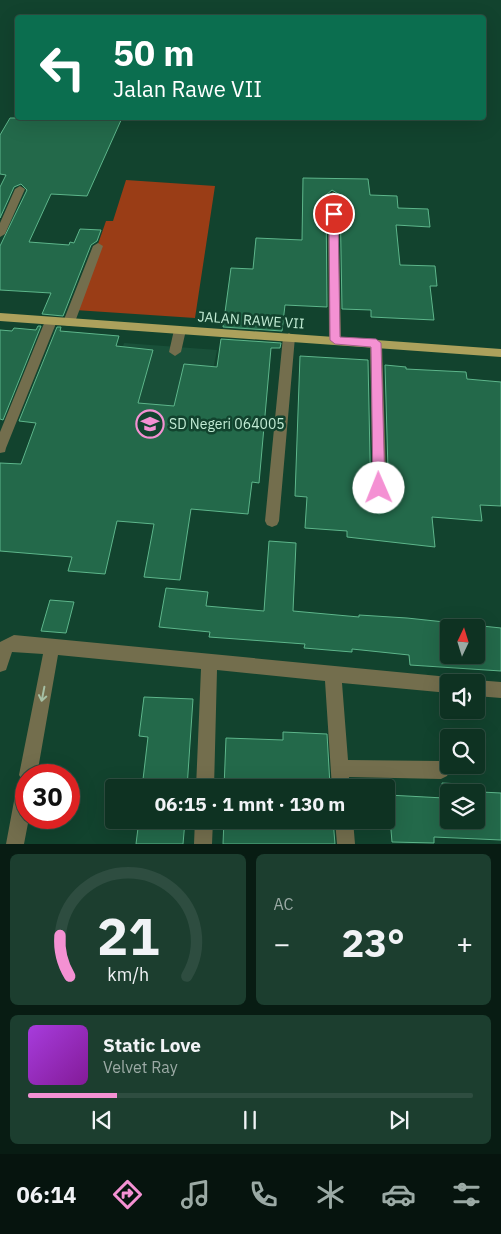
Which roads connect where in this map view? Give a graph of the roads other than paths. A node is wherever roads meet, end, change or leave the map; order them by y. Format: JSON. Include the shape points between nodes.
{"nodes":[{"id":1,"x":20,"y":189,"type":"dead end"},
{"id":2,"x":333,"y":196,"type":"dead end"},
{"id":3,"x":0,"y":234,"type":"edge"},
{"id":4,"x":98,"y":246,"type":"dead end"},
{"id":5,"x":0,"y":317,"type":"edge"},
{"id":6,"x":51,"y":321,"type":"junction"},
{"id":7,"x":69,"y":322,"type":"junction"},
{"id":8,"x":180,"y":330,"type":"junction"},
{"id":9,"x":289,"y":338,"type":"junction"},
{"id":10,"x":335,"y":340,"type":"junction"},
{"id":11,"x":376,"y":343,"type":"junction"},
{"id":12,"x":175,"y":352,"type":"dead end"},
{"id":13,"x":501,"y":353,"type":"edge"},
{"id":14,"x":0,"y":448,"type":"edge"},
{"id":15,"x":380,"y":506,"type":"dead end"},
{"id":16,"x":272,"y":521,"type":"dead end"},
{"id":17,"x":52,"y":646,"type":"junction"},
{"id":18,"x":209,"y":661,"type":"junction"},
{"id":19,"x":0,"y":664,"type":"edge"},
{"id":20,"x":333,"y":675,"type":"junction"},
{"id":21,"x":440,"y":684,"type":"edge"},
{"id":22,"x":485,"y":689,"type":"edge"},
{"id":23,"x":501,"y":690,"type":"edge"},
{"id":24,"x":30,"y":764,"type":"edge"},
{"id":25,"x":340,"y":768,"type":"junction"},
{"id":26,"x":440,"y":770,"type":"edge"},
{"id":27,"x":205,"y":779,"type":"edge"},
{"id":28,"x":341,"y":779,"type":"edge"},
{"id":29,"x":18,"y":829,"type":"edge"},
{"id":30,"x":204,"y":829,"type":"edge"},
{"id":31,"x":345,"y":829,"type":"edge"},
{"id":32,"x":15,"y":844,"type":"edge"},
{"id":33,"x":203,"y":844,"type":"edge"},
{"id":34,"x":346,"y":844,"type":"edge"}],
"edges":[{"from":1,"to":3,"type":"street"},
{"from":2,"to":10,"type":"street"},
{"from":4,"to":7,"type":"street"},
{"from":5,"to":6,"type":"main road","name":"JALAN RAWE VII"},
{"from":6,"to":7,"type":"main road","name":"JALAN RAWE VII"},
{"from":6,"to":14,"type":"street"},
{"from":7,"to":8,"type":"main road","name":"JALAN RAWE VII"},
{"from":8,"to":9,"type":"main road","name":"JALAN RAWE VII"},
{"from":8,"to":12,"type":"street"},
{"from":9,"to":10,"type":"main road","name":"JALAN RAWE VII"},
{"from":9,"to":16,"type":"street"},
{"from":10,"to":11,"type":"main road","name":"JALAN RAWE VII"},
{"from":11,"to":13,"type":"main road","name":"JALAN RAWE VII"},
{"from":11,"to":15,"type":"street"},
{"from":17,"to":18,"type":"street"},
{"from":17,"to":19,"type":"street","via":[[14,643],[6,646]]},
{"from":17,"to":24,"type":"street","one_way":true},
{"from":18,"to":20,"type":"street"},
{"from":18,"to":27,"type":"street"},
{"from":20,"to":21,"type":"street"},
{"from":20,"to":25,"type":"street"},
{"from":22,"to":23,"type":"street"},
{"from":25,"to":26,"type":"street"},
{"from":25,"to":28,"type":"street"},
{"from":29,"to":32,"type":"street"},
{"from":30,"to":33,"type":"street"},
{"from":31,"to":34,"type":"street"}]}
